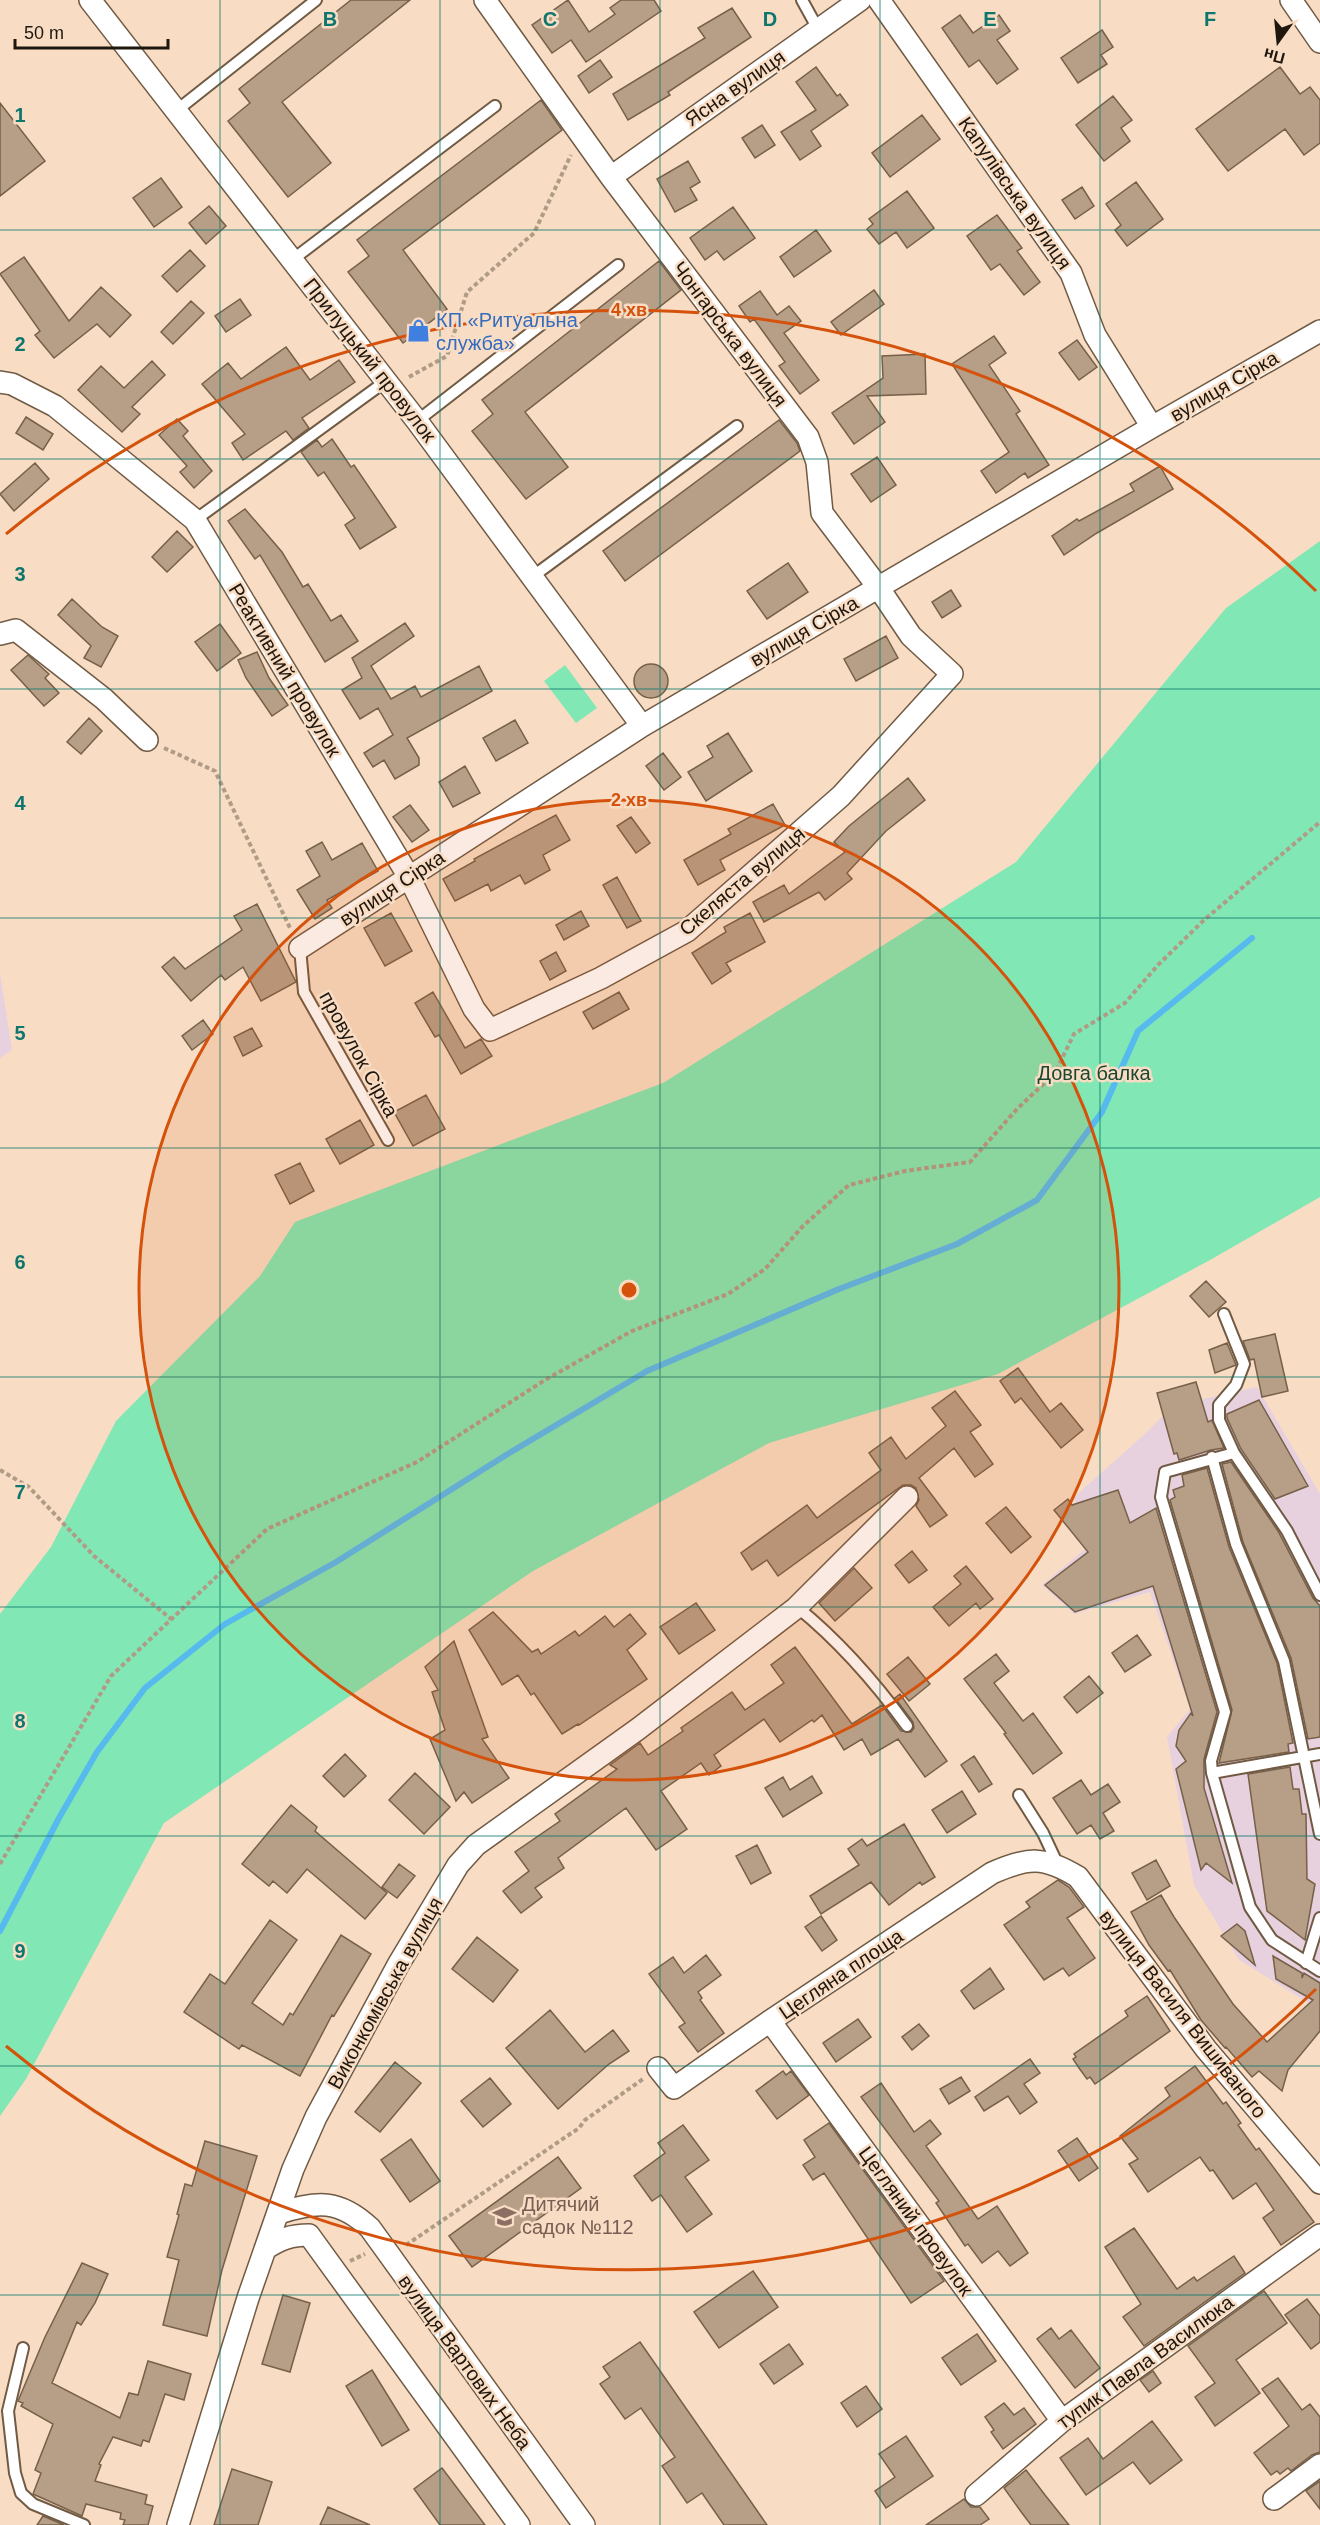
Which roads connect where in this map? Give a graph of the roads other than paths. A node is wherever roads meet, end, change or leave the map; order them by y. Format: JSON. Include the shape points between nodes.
{"nodes":[{"id":1,"x":90,"y":0,"type":"edge"},
{"id":2,"x":316,"y":0,"type":"edge"},
{"id":3,"x":485,"y":0,"type":"edge"},
{"id":4,"x":802,"y":0,"type":"edge"},
{"id":5,"x":860,"y":0,"type":"edge"},
{"id":6,"x":879,"y":0,"type":"edge"},
{"id":7,"x":1291,"y":0,"type":"edge"},
{"id":8,"x":818,"y":29,"type":"junction"},
{"id":9,"x":1320,"y":42,"type":"edge"},
{"id":10,"x":495,"y":106,"type":"dead end"},
{"id":11,"x":176,"y":111,"type":"junction"},
{"id":12,"x":610,"y":177,"type":"junction"},
{"id":13,"x":292,"y":260,"type":"junction"},
{"id":14,"x":618,"y":265,"type":"dead end"},
{"id":15,"x":1320,"y":331,"type":"edge"},
{"id":16,"x":0,"y":382,"type":"edge"},
{"id":17,"x":389,"y":384,"type":"junction"},
{"id":18,"x":417,"y":421,"type":"junction"},
{"id":19,"x":737,"y":426,"type":"dead end"},
{"id":20,"x":1152,"y":427,"type":"junction"},
{"id":21,"x":195,"y":520,"type":"junction"},
{"id":22,"x":532,"y":577,"type":"junction"},
{"id":23,"x":878,"y":588,"type":"junction"},
{"id":24,"x":0,"y":634,"type":"edge"},
{"id":25,"x":952,"y":674,"type":"joint"},
{"id":26,"x":642,"y":726,"type":"junction"},
{"id":27,"x":147,"y":740,"type":"road end"},
{"id":28,"x":409,"y":877,"type":"junction"},
{"id":29,"x":300,"y":948,"type":"joint"},
{"id":30,"x":490,"y":1030,"type":"joint"},
{"id":31,"x":388,"y":1140,"type":"dead end"},
{"id":32,"x":1224,"y":1314,"type":"dead end"},
{"id":33,"x":1234,"y":1453,"type":"junction"},
{"id":34,"x":1212,"y":1457,"type":"junction"},
{"id":35,"x":907,"y":1497,"type":"dead end"},
{"id":36,"x":1320,"y":1595,"type":"edge"},
{"id":37,"x":797,"y":1607,"type":"junction"},
{"id":38,"x":907,"y":1726,"type":"dead end"},
{"id":39,"x":1320,"y":1755,"type":"edge"},
{"id":40,"x":1305,"y":1756,"type":"junction"},
{"id":41,"x":1212,"y":1773,"type":"junction"},
{"id":42,"x":1019,"y":1795,"type":"dead end"},
{"id":43,"x":1320,"y":1834,"type":"edge"},
{"id":44,"x":1036,"y":1859,"type":"joint"},
{"id":45,"x":1058,"y":1865,"type":"junction"},
{"id":46,"x":1320,"y":1918,"type":"edge"},
{"id":47,"x":1306,"y":1963,"type":"junction"},
{"id":48,"x":1320,"y":1971,"type":"edge"},
{"id":49,"x":770,"y":2021,"type":"junction"},
{"id":50,"x":658,"y":2068,"type":"road end"},
{"id":51,"x":1320,"y":2183,"type":"edge"},
{"id":52,"x":339,"y":2207,"type":"junction"},
{"id":53,"x":279,"y":2213,"type":"junction"},
{"id":54,"x":309,"y":2235,"type":"junction"},
{"id":55,"x":1320,"y":2235,"type":"edge"},
{"id":56,"x":265,"y":2249,"type":"junction"},
{"id":57,"x":23,"y":2348,"type":"dead end"},
{"id":58,"x":1062,"y":2421,"type":"junction"},
{"id":59,"x":1320,"y":2465,"type":"edge"},
{"id":60,"x":976,"y":2495,"type":"dead end"},
{"id":61,"x":1274,"y":2499,"type":"dead end"},
{"id":62,"x":84,"y":2525,"type":"edge"},
{"id":63,"x":178,"y":2525,"type":"edge"},
{"id":64,"x":519,"y":2525,"type":"edge"},
{"id":65,"x":584,"y":2525,"type":"edge"}],
"edges":[{"from":1,"to":11,"type":"street","name":"Прилуцький провулок"},
{"from":2,"to":11,"type":"lane"},
{"from":3,"to":12,"type":"street","name":"Чонгарська вулиця"},
{"from":4,"to":8,"type":"lane"},
{"from":5,"to":8,"type":"street","name":"Ясна вулиця"},
{"from":6,"to":20,"type":"street","name":"Капулівська вулиця","via":[[1071,273],[1095,335]]},
{"from":7,"to":9,"type":"street"},
{"from":8,"to":12,"type":"street","name":"Ясна вулиця"},
{"from":10,"to":13,"type":"lane"},
{"from":11,"to":13,"type":"street","name":"Прилуцький провулок"},
{"from":12,"to":23,"type":"street","name":"Чонгарська вулиця","via":[[808,437],[817,462],[822,513]]},
{"from":13,"to":17,"type":"street","name":"Прилуцький провулок"},
{"from":14,"to":18,"type":"lane"},
{"from":15,"to":20,"type":"street","name":"вулиця Сірка"},
{"from":16,"to":21,"type":"street","name":"Реактивний провулок","via":[[55,406]]},
{"from":17,"to":18,"type":"street","name":"Прилуцький провулок"},
{"from":17,"to":21,"type":"lane"},
{"from":18,"to":22,"type":"street","name":"Прилуцький провулок"},
{"from":19,"to":22,"type":"lane"},
{"from":20,"to":23,"type":"street","name":"вулиця Сірка"},
{"from":21,"to":28,"type":"street","name":"Реактивний провулок"},
{"from":22,"to":26,"type":"street","name":"Прилуцький провулок"},
{"from":23,"to":25,"type":"street","name":"Чонгарська вулиця","via":[[911,636]]},
{"from":23,"to":26,"type":"street","name":"вулиця Сірка"},
{"from":24,"to":27,"type":"street","via":[[16,630],[104,699]]},
{"from":25,"to":30,"type":"street","name":"Скеляста вулиця","via":[[842,796],[687,931],[601,978]]},
{"from":26,"to":28,"type":"street","name":"вулиця Сірка"},
{"from":28,"to":29,"type":"street","name":"вулиця Сірка"},
{"from":28,"to":30,"type":"street","name":"Реактивний провулок","via":[[474,1009]]},
{"from":29,"to":31,"type":"lane","name":"провулок Сірка","via":[[304,992]]},
{"from":32,"to":33,"type":"lane","via":[[1244,1364],[1236,1385],[1219,1405],[1219,1420]]},
{"from":33,"to":34,"type":"lane"},
{"from":33,"to":36,"type":"lane","via":[[1287,1531]]},
{"from":34,"to":40,"type":"lane","via":[[1236,1544],[1284,1661]]},
{"from":34,"to":41,"type":"lane","via":[[1166,1472],[1161,1497],[1225,1712],[1211,1761]]},
{"from":35,"to":37,"type":"street","name":"Виконкомівська вулиця"},
{"from":37,"to":38,"type":"lane","via":[[822,1627],[883,1692]]},
{"from":37,"to":53,"type":"street","name":"Виконкомівська вулиця","via":[[647,1722],[476,1845],[458,1865],[398,1965],[316,2117]]},
{"from":39,"to":40,"type":"lane"},
{"from":40,"to":41,"type":"lane"},
{"from":40,"to":43,"type":"lane"},
{"from":41,"to":47,"type":"lane","via":[[1250,1907],[1272,1940]]},
{"from":42,"to":45,"type":"lane"},
{"from":44,"to":45,"type":"street","name":"вулиця Василя Вишиваного"},
{"from":44,"to":49,"type":"street","name":"Цегляна площа","via":[[992,1873]]},
{"from":45,"to":51,"type":"street","name":"вулиця Василя Вишиваного","via":[[1078,1878],[1206,2049]]},
{"from":46,"to":47,"type":"lane"},
{"from":47,"to":48,"type":"lane"},
{"from":49,"to":50,"type":"street","name":"Цегляна площа","via":[[674,2088]]},
{"from":49,"to":58,"type":"street","name":"Цегляний провулок"},
{"from":52,"to":53,"type":"street","name":"вулиця Вартових Неба","via":[[302,2205]]},
{"from":52,"to":54,"type":"street","via":[[323,2209],[313,2218]]},
{"from":52,"to":65,"type":"street","name":"вулиця Вартових Неба","via":[[370,2228]]},
{"from":53,"to":56,"type":"street","name":"Виконкомівська вулиця"},
{"from":54,"to":56,"type":"street","via":[[281,2239]]},
{"from":54,"to":64,"type":"street"},
{"from":55,"to":58,"type":"street","name":"тупик Павла Василюка"},
{"from":56,"to":63,"type":"street","name":"Виконкомівська вулиця"},
{"from":57,"to":62,"type":"lane","via":[[8,2411],[21,2493],[33,2504]]},
{"from":58,"to":60,"type":"street","name":"тупик Павла Василюка"},
{"from":59,"to":61,"type":"street"}]}
